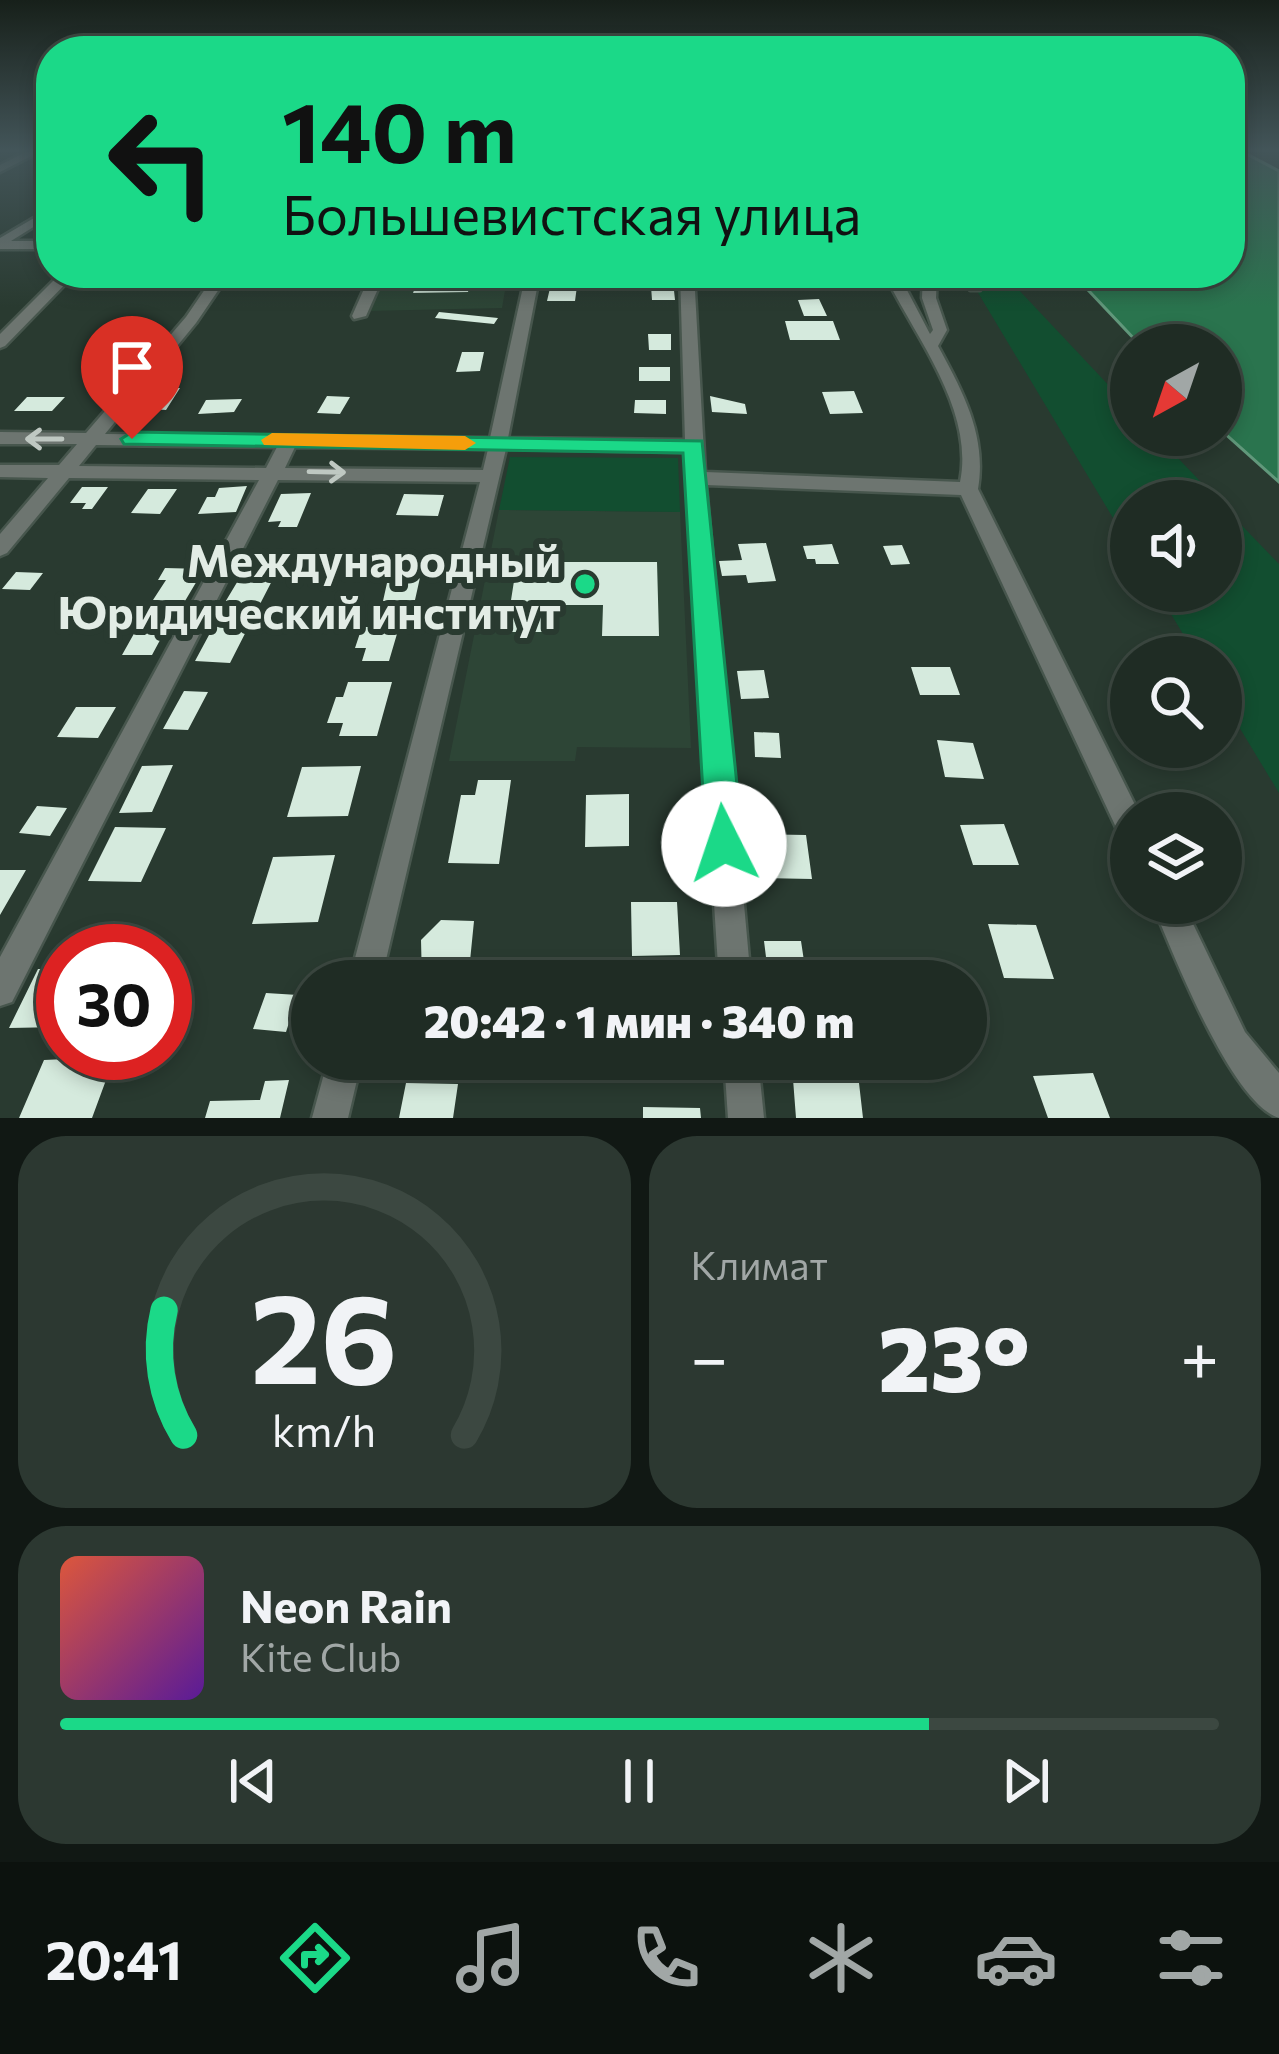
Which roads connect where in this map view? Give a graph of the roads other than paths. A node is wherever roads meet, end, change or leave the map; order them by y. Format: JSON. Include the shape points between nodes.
{"nodes":[{"id":1,"x":36,"y":221,"type":"edge"},
{"id":2,"x":0,"y":244,"type":"edge"},
{"id":3,"x":36,"y":245,"type":"edge"},
{"id":4,"x":54,"y":288,"type":"edge"},
{"id":5,"x":211,"y":288,"type":"edge"},
{"id":6,"x":371,"y":288,"type":"edge"},
{"id":7,"x":529,"y":288,"type":"edge"},
{"id":8,"x":688,"y":288,"type":"edge"},
{"id":9,"x":899,"y":288,"type":"edge"},
{"id":10,"x":929,"y":288,"type":"edge"},
{"id":11,"x":359,"y":316,"type":"dead end"},
{"id":12,"x":0,"y":343,"type":"edge"},
{"id":13,"x":931,"y":345,"type":"junction"},
{"id":14,"x":0,"y":438,"type":"edge"},
{"id":15,"x":93,"y":439,"type":"junction"},
{"id":16,"x":290,"y":440,"type":"junction"},
{"id":17,"x":497,"y":443,"type":"junction"},
{"id":18,"x":694,"y":446,"type":"junction"},
{"id":19,"x":0,"y":471,"type":"edge"},
{"id":20,"x":275,"y":471,"type":"junction"},
{"id":21,"x":64,"y":472,"type":"junction"},
{"id":22,"x":491,"y":476,"type":"junction"},
{"id":23,"x":697,"y":478,"type":"junction"},
{"id":24,"x":968,"y":489,"type":"junction"},
{"id":25,"x":0,"y":548,"type":"edge"},
{"id":26,"x":1114,"y":792,"type":"edge"},
{"id":27,"x":1177,"y":924,"type":"edge"},
{"id":28,"x":369,"y":960,"type":"edge"},
{"id":29,"x":733,"y":960,"type":"edge"},
{"id":30,"x":0,"y":990,"type":"edge"},
{"id":31,"x":340,"y":1080,"type":"edge"},
{"id":32,"x":743,"y":1080,"type":"edge"},
{"id":33,"x":1279,"y":1101,"type":"edge"},
{"id":34,"x":330,"y":1118,"type":"edge"},
{"id":35,"x":746,"y":1118,"type":"edge"}],
"edges":[{"from":1,"to":2,"type":"street"},
{"from":2,"to":3,"type":"street"},
{"from":4,"to":12,"type":"street"},
{"from":5,"to":15,"type":"street"},
{"from":6,"to":11,"type":"street"},
{"from":7,"to":17,"type":"street"},
{"from":8,"to":18,"type":"street"},
{"from":9,"to":13,"type":"street"},
{"from":10,"to":13,"type":"street","via":[[940,329]]},
{"from":13,"to":24,"type":"street","via":[[972,444]]},
{"from":15,"to":14,"type":"street","one_way":true},
{"from":15,"to":16,"type":"street"},
{"from":15,"to":21,"type":"street"},
{"from":16,"to":17,"type":"street"},
{"from":16,"to":20,"type":"street"},
{"from":17,"to":18,"type":"street"},
{"from":17,"to":22,"type":"street"},
{"from":18,"to":23,"type":"street"},
{"from":19,"to":21,"type":"street"},
{"from":20,"to":21,"type":"street"},
{"from":20,"to":22,"type":"street","one_way":true},
{"from":20,"to":30,"type":"street"},
{"from":21,"to":25,"type":"street"},
{"from":22,"to":28,"type":"street"},
{"from":23,"to":24,"type":"street"},
{"from":23,"to":29,"type":"street"},
{"from":24,"to":26,"type":"street"},
{"from":27,"to":33,"type":"street","via":[[1233,1044]]},
{"from":31,"to":34,"type":"street"},
{"from":32,"to":35,"type":"street"}]}
